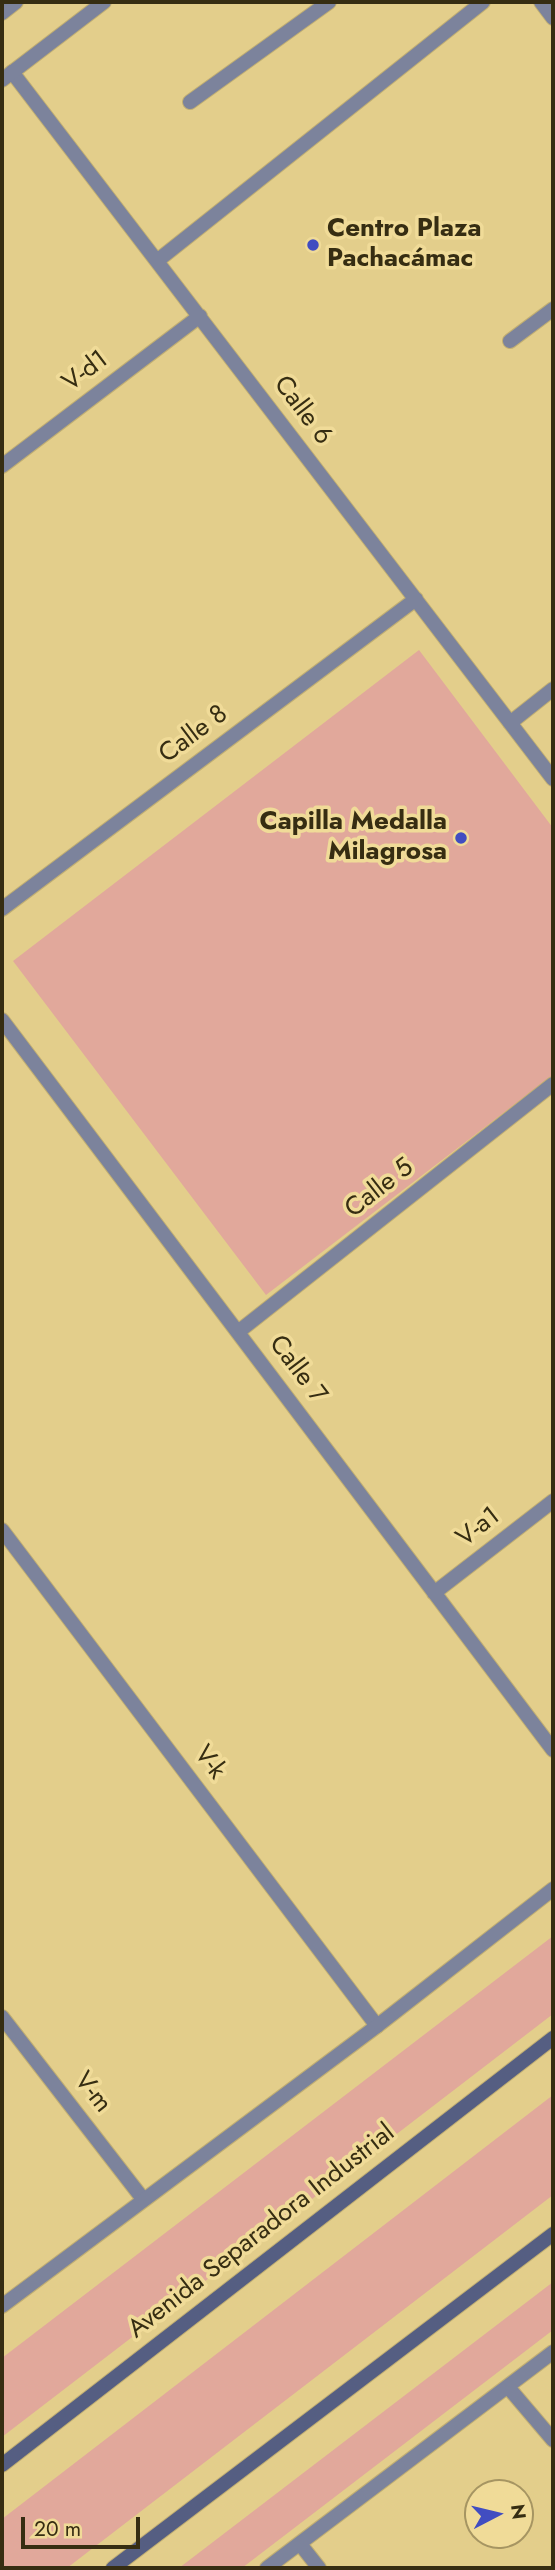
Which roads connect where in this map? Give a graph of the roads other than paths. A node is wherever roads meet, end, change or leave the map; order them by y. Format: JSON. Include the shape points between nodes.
{"nodes":[{"id":1,"x":16,"y":2,"type":"edge"},
{"id":2,"x":104,"y":2,"type":"edge"},
{"id":3,"x":329,"y":2,"type":"edge"},
{"id":4,"x":483,"y":2,"type":"edge"},
{"id":5,"x":541,"y":2,"type":"edge"},
{"id":6,"x":2,"y":13,"type":"edge"},
{"id":7,"x":553,"y":18,"type":"edge"},
{"id":8,"x":7,"y":76,"type":"edge"},
{"id":9,"x":190,"y":102,"type":"dead end"},
{"id":10,"x":157,"y":261,"type":"junction"},
{"id":11,"x":553,"y":309,"type":"edge"},
{"id":12,"x":200,"y":316,"type":"junction"},
{"id":13,"x":510,"y":341,"type":"dead end"},
{"id":14,"x":2,"y":466,"type":"edge"},
{"id":15,"x":416,"y":599,"type":"junction"},
{"id":16,"x":553,"y":689,"type":"edge"},
{"id":17,"x":510,"y":723,"type":"junction"},
{"id":18,"x":553,"y":779,"type":"edge"},
{"id":19,"x":2,"y":909,"type":"edge"},
{"id":20,"x":2,"y":1020,"type":"edge"},
{"id":21,"x":553,"y":1084,"type":"edge"},
{"id":22,"x":238,"y":1332,"type":"junction"},
{"id":23,"x":553,"y":1501,"type":"edge"},
{"id":24,"x":2,"y":1530,"type":"edge"},
{"id":25,"x":434,"y":1593,"type":"junction"},
{"id":26,"x":553,"y":1750,"type":"edge"},
{"id":27,"x":553,"y":1889,"type":"edge"},
{"id":28,"x":2,"y":2017,"type":"edge"},
{"id":29,"x":377,"y":2026,"type":"junction"},
{"id":30,"x":553,"y":2038,"type":"edge"},
{"id":31,"x":143,"y":2199,"type":"junction"},
{"id":32,"x":553,"y":2234,"type":"edge"},
{"id":33,"x":2,"y":2306,"type":"edge"},
{"id":34,"x":553,"y":2352,"type":"edge"},
{"id":35,"x":508,"y":2387,"type":"junction"},
{"id":36,"x":553,"y":2440,"type":"edge"},
{"id":37,"x":2,"y":2465,"type":"edge"},
{"id":38,"x":300,"y":2544,"type":"junction"},
{"id":39,"x":113,"y":2568,"type":"edge"},
{"id":40,"x":267,"y":2568,"type":"edge"},
{"id":41,"x":319,"y":2568,"type":"edge"}],
"edges":[{"from":1,"to":6,"type":"street"},
{"from":2,"to":8,"type":"street"},
{"from":3,"to":9,"type":"street"},
{"from":4,"to":10,"type":"street"},
{"from":5,"to":7,"type":"street"},
{"from":8,"to":10,"type":"street","name":"Calle 6"},
{"from":10,"to":12,"type":"street","name":"Calle 6"},
{"from":11,"to":13,"type":"street"},
{"from":12,"to":14,"type":"street","name":"V-d1"},
{"from":12,"to":15,"type":"street","name":"Calle 6"},
{"from":15,"to":17,"type":"street","name":"Calle 6"},
{"from":15,"to":19,"type":"street","name":"Calle 8"},
{"from":16,"to":17,"type":"street"},
{"from":17,"to":18,"type":"street","name":"Calle 6"},
{"from":20,"to":22,"type":"street","name":"Calle 7"},
{"from":21,"to":22,"type":"street","name":"Calle 5"},
{"from":22,"to":25,"type":"street","name":"Calle 7"},
{"from":23,"to":25,"type":"street","name":"V-a1"},
{"from":24,"to":29,"type":"street","name":"V-k"},
{"from":25,"to":26,"type":"street","name":"Calle 7"},
{"from":27,"to":29,"type":"street"},
{"from":28,"to":31,"type":"street","name":"V-m"},
{"from":29,"to":31,"type":"street"},
{"from":30,"to":37,"type":"main road","name":"Avenida Separadora Industrial"},
{"from":31,"to":33,"type":"street"},
{"from":32,"to":39,"type":"main road"},
{"from":34,"to":35,"type":"street"},
{"from":35,"to":36,"type":"street"},
{"from":35,"to":38,"type":"street"},
{"from":38,"to":40,"type":"street"},
{"from":38,"to":41,"type":"street"}]}
